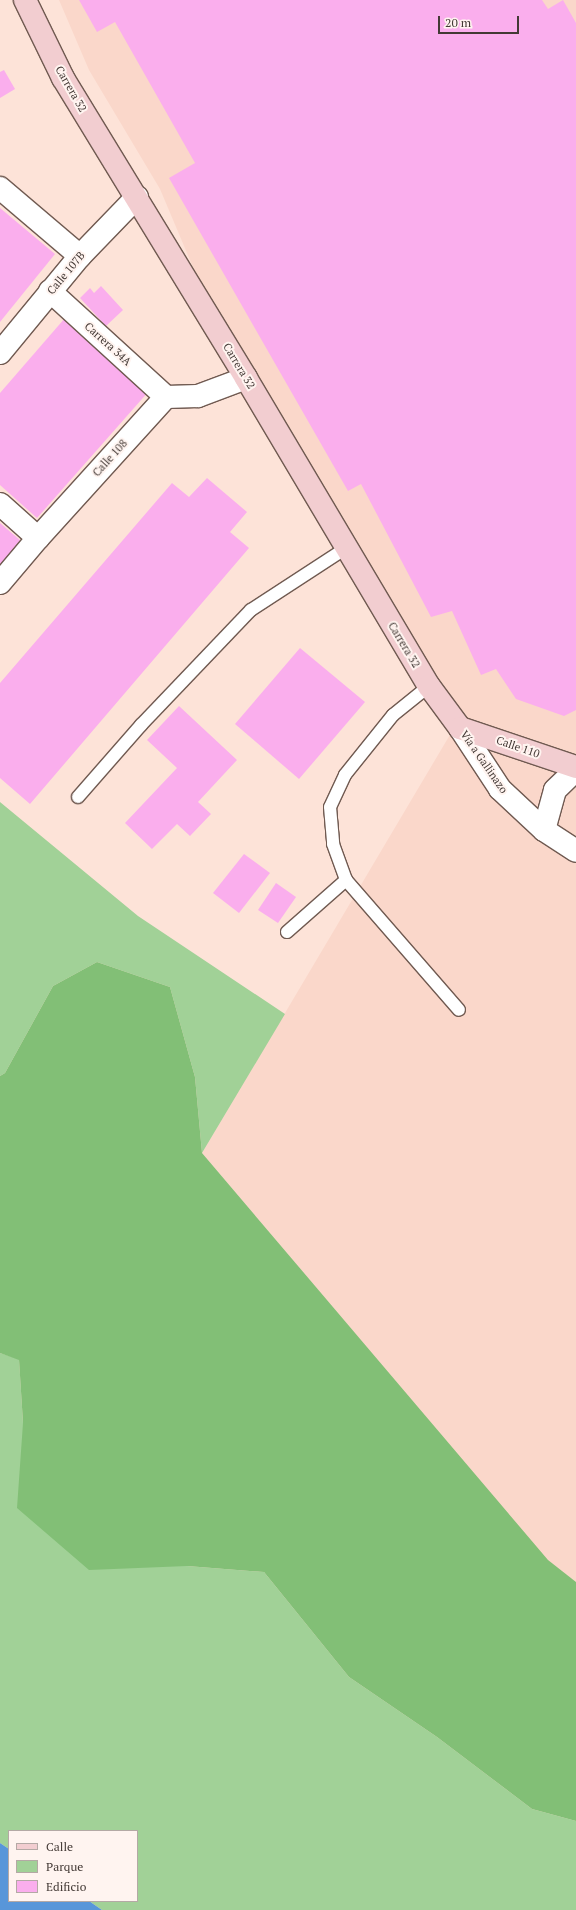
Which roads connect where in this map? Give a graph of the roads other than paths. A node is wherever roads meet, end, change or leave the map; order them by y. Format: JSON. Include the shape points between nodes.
{"nodes":[{"id":1,"x":25,"y":0,"type":"edge"},
{"id":2,"x":0,"y":188,"type":"edge"},
{"id":3,"x":137,"y":197,"type":"junction"},
{"id":4,"x":80,"y":256,"type":"junction"},
{"id":5,"x":50,"y":291,"type":"junction"},
{"id":6,"x":0,"y":353,"type":"edge"},
{"id":7,"x":246,"y":378,"type":"junction"},
{"id":8,"x":166,"y":397,"type":"junction"},
{"id":9,"x":0,"y":504,"type":"edge"},
{"id":10,"x":38,"y":538,"type":"junction"},
{"id":11,"x":346,"y":548,"type":"junction"},
{"id":12,"x":0,"y":583,"type":"edge"},
{"id":13,"x":429,"y":686,"type":"junction"},
{"id":14,"x":460,"y":728,"type":"junction"},
{"id":15,"x":576,"y":767,"type":"edge"},
{"id":16,"x":576,"y":770,"type":"edge"},
{"id":17,"x":78,"y":797,"type":"dead end"},
{"id":18,"x":544,"y":830,"type":"junction"},
{"id":19,"x":576,"y":851,"type":"edge"},
{"id":20,"x":346,"y":880,"type":"junction"},
{"id":21,"x":287,"y":932,"type":"dead end"},
{"id":22,"x":459,"y":1010,"type":"dead end"}],
"edges":[{"from":1,"to":3,"type":"main road","name":"Carrera 32","via":[[63,78]]},
{"from":2,"to":4,"type":"street"},
{"from":3,"to":4,"type":"street","name":"Calle 107B"},
{"from":3,"to":7,"type":"main road","name":"Carrera 32"},
{"from":4,"to":5,"type":"street","name":"Calle 107B"},
{"from":5,"to":6,"type":"street","name":"Calle 107B"},
{"from":5,"to":8,"type":"street","name":"Carrera 34A"},
{"from":7,"to":8,"type":"street","via":[[198,396]]},
{"from":7,"to":11,"type":"main road","name":"Carrera 32"},
{"from":8,"to":10,"type":"street","name":"Calle 108"},
{"from":9,"to":10,"type":"street"},
{"from":10,"to":12,"type":"street","name":"Calle 108"},
{"from":11,"to":13,"type":"main road","name":"Carrera 32"},
{"from":11,"to":17,"type":"lane","via":[[251,610],[141,725]]},
{"from":13,"to":14,"type":"main road","name":"Carrera 32"},
{"from":13,"to":20,"type":"lane","via":[[393,715],[345,775],[330,807],[333,844]]},
{"from":14,"to":15,"type":"main road","name":"Calle 110"},
{"from":14,"to":18,"type":"street","name":"Vía a Gallinazo","via":[[500,789]]},
{"from":16,"to":18,"type":"street","via":[[555,790]]},
{"from":18,"to":19,"type":"street","name":"Vía a Gallinazo"},
{"from":20,"to":21,"type":"lane"},
{"from":20,"to":22,"type":"lane"}]}
